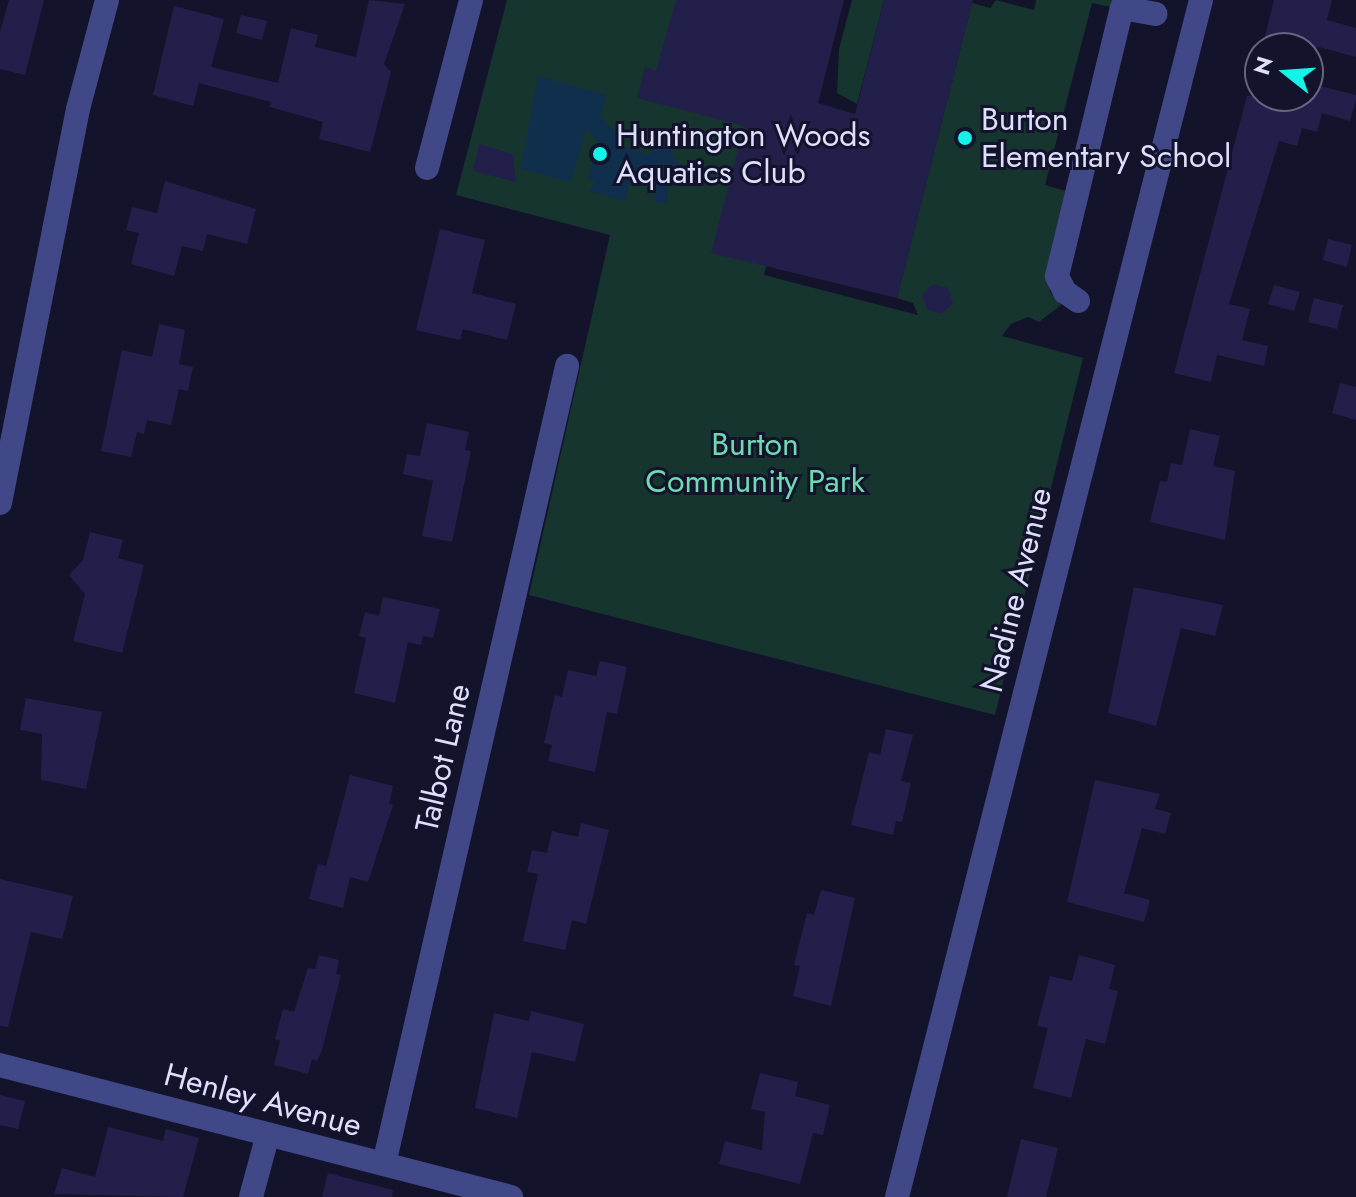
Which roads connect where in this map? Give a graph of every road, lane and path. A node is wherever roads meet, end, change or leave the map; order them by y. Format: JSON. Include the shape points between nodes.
{"nodes":[{"id":1,"x":107,"y":0,"type":"edge"},
{"id":2,"x":471,"y":0,"type":"edge"},
{"id":3,"x":1201,"y":0,"type":"edge"},
{"id":4,"x":1155,"y":14,"type":"dead end"},
{"id":5,"x":427,"y":168,"type":"dead end"},
{"id":6,"x":1078,"y":301,"type":"dead end"},
{"id":7,"x":567,"y":366,"type":"dead end"},
{"id":8,"x":0,"y":503,"type":"edge"},
{"id":9,"x":0,"y":1065,"type":"edge"},
{"id":10,"x":268,"y":1134,"type":"junction"},
{"id":11,"x":384,"y":1164,"type":"junction"},
{"id":12,"x":251,"y":1197,"type":"edge"},
{"id":13,"x":511,"y":1197,"type":"edge"},
{"id":14,"x":897,"y":1197,"type":"edge"}],
"edges":[{"from":1,"to":8,"type":"street","via":[[76,119]]},
{"from":2,"to":5,"type":"street"},
{"from":3,"to":14,"type":"street","name":"Nadine Avenue"},
{"from":4,"to":6,"type":"street","via":[[1122,8],[1057,276],[1065,292]]},
{"from":7,"to":11,"type":"street","name":"Talbot Lane"},
{"from":9,"to":10,"type":"street","name":"Henley Avenue"},
{"from":10,"to":11,"type":"street","name":"Henley Avenue"},
{"from":10,"to":12,"type":"street"},
{"from":11,"to":13,"type":"street","name":"Henley Avenue"}]}
